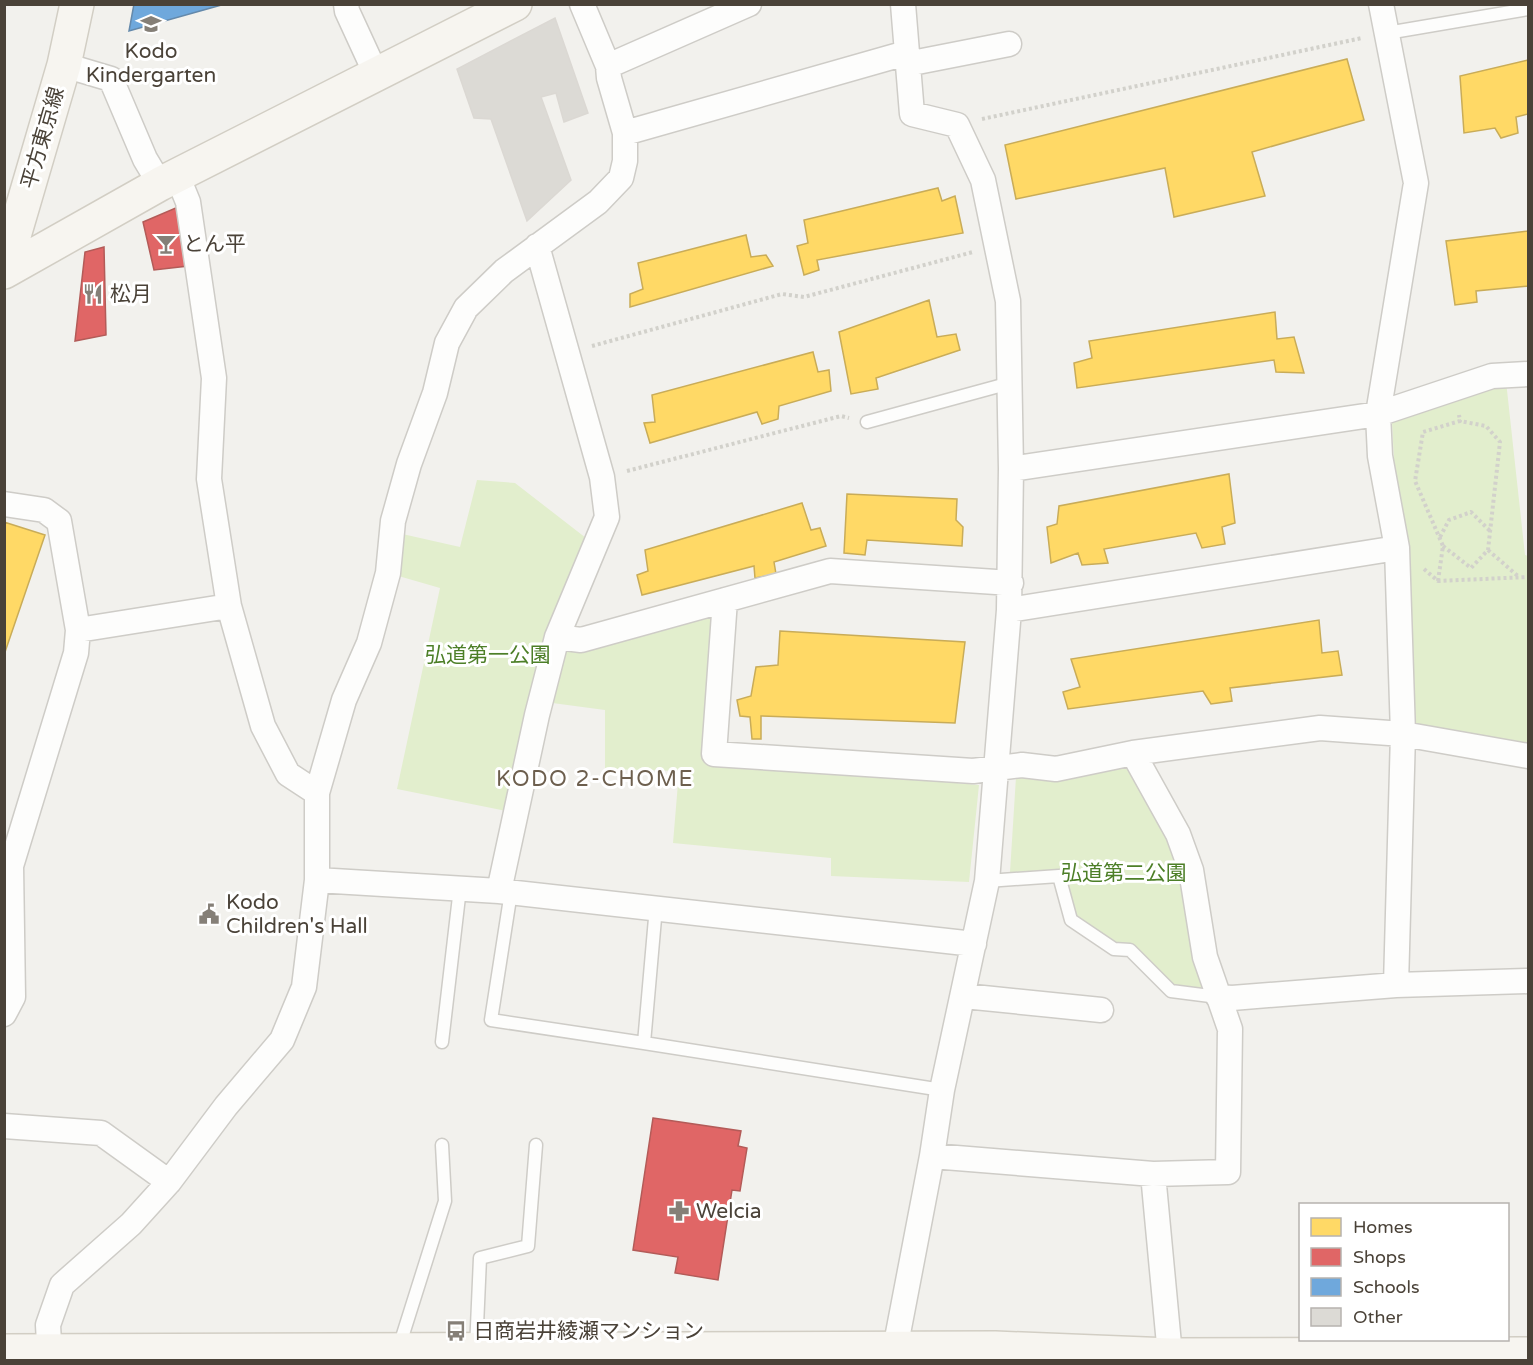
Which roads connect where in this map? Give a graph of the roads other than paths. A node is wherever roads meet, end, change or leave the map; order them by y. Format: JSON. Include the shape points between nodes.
{"nodes":[{"id":1,"x":77,"y":4,"type":"edge"},
{"id":2,"x":346,"y":4,"type":"edge"},
{"id":3,"x":515,"y":4,"type":"edge"},
{"id":4,"x":582,"y":4,"type":"edge"},
{"id":5,"x":749,"y":4,"type":"edge"},
{"id":6,"x":903,"y":4,"type":"edge"},
{"id":7,"x":1382,"y":4,"type":"edge"},
{"id":8,"x":1528,"y":9,"type":"edge"},
{"id":9,"x":1387,"y":33,"type":"junction"},
{"id":10,"x":1009,"y":44,"type":"dead end"},
{"id":11,"x":906,"y":58,"type":"junction"},
{"id":12,"x":64,"y":65,"type":"junction"},
{"id":13,"x":608,"y":66,"type":"junction"},
{"id":14,"x":375,"y":74,"type":"junction"},
{"id":15,"x":626,"y":133,"type":"junction"},
{"id":16,"x":169,"y":180,"type":"junction"},
{"id":17,"x":537,"y":246,"type":"junction"},
{"id":18,"x":4,"y":271,"type":"edge"},
{"id":19,"x":1528,"y":374,"type":"edge"},
{"id":20,"x":1010,"y":383,"type":"junction"},
{"id":21,"x":1378,"y":414,"type":"junction"},
{"id":22,"x":867,"y":422,"type":"road end"},
{"id":23,"x":1011,"y":469,"type":"junction"},
{"id":24,"x":4,"y":504,"type":"edge"},
{"id":25,"x":1397,"y":548,"type":"junction"},
{"id":26,"x":1011,"y":584,"type":"junction"},
{"id":27,"x":725,"y":600,"type":"junction"},
{"id":28,"x":229,"y":606,"type":"junction"},
{"id":29,"x":1009,"y":610,"type":"junction"},
{"id":30,"x":78,"y":630,"type":"junction"},
{"id":31,"x":557,"y":637,"type":"junction"},
{"id":32,"x":1403,"y":734,"type":"junction"},
{"id":33,"x":1133,"y":753,"type":"junction"},
{"id":34,"x":1528,"y":756,"type":"edge"},
{"id":35,"x":996,"y":768,"type":"junction"},
{"id":36,"x":317,"y":794,"type":"junction"},
{"id":37,"x":317,"y":879,"type":"junction"},
{"id":38,"x":987,"y":880,"type":"junction"},
{"id":39,"x":460,"y":888,"type":"junction"},
{"id":40,"x":505,"y":891,"type":"junction"},
{"id":41,"x":656,"y":907,"type":"junction"},
{"id":42,"x":974,"y":944,"type":"junction"},
{"id":43,"x":1528,"y":981,"type":"edge"},
{"id":44,"x":1396,"y":985,"type":"junction"},
{"id":45,"x":964,"y":996,"type":"junction"},
{"id":46,"x":1218,"y":997,"type":"junction"},
{"id":47,"x":1101,"y":1010,"type":"dead end"},
{"id":48,"x":4,"y":1014,"type":"edge"},
{"id":49,"x":441,"y":1042,"type":"dead end"},
{"id":50,"x":645,"y":1043,"type":"junction"},
{"id":51,"x":942,"y":1090,"type":"junction"},
{"id":52,"x":4,"y":1126,"type":"edge"},
{"id":53,"x":442,"y":1145,"type":"dead end"},
{"id":54,"x":536,"y":1145,"type":"dead end"},
{"id":55,"x":932,"y":1156,"type":"junction"},
{"id":56,"x":1153,"y":1174,"type":"junction"},
{"id":57,"x":170,"y":1182,"type":"junction"},
{"id":58,"x":895,"y":1349,"type":"junction"},
{"id":59,"x":476,"y":1350,"type":"junction"},
{"id":60,"x":4,"y":1351,"type":"edge"},
{"id":61,"x":398,"y":1351,"type":"junction"},
{"id":62,"x":1528,"y":1354,"type":"edge"},
{"id":63,"x":1026,"y":1355,"type":"edge"},
{"id":64,"x":1170,"y":1355,"type":"junction"},
{"id":65,"x":50,"y":1356,"type":"edge"},
{"id":66,"x":1478,"y":1357,"type":"edge"}],
"edges":[{"from":1,"to":12,"type":"street","name":"平方東京線"},
{"from":2,"to":14,"type":"street"},
{"from":3,"to":14,"type":"street"},
{"from":4,"to":13,"type":"street"},
{"from":5,"to":13,"type":"street"},
{"from":6,"to":11,"type":"street"},
{"from":7,"to":9,"type":"street"},
{"from":8,"to":9,"type":"lane"},
{"from":9,"to":21,"type":"street","via":[[1416,183]]},
{"from":10,"to":11,"type":"street"},
{"from":11,"to":15,"type":"street"},
{"from":11,"to":20,"type":"street","via":[[912,114],[957,125],[983,180],[1008,301]]},
{"from":12,"to":16,"type":"street","via":[[111,79],[146,159]]},
{"from":12,"to":18,"type":"street","name":"平方東京線"},
{"from":13,"to":15,"type":"street"},
{"from":14,"to":16,"type":"street"},
{"from":15,"to":17,"type":"street","via":[[621,178],[598,202]]},
{"from":16,"to":18,"type":"street"},
{"from":16,"to":28,"type":"street","via":[[188,202],[214,378],[209,479]]},
{"from":17,"to":31,"type":"street","via":[[602,477],[607,517]]},
{"from":17,"to":36,"type":"street","via":[[466,308],[447,344],[393,521],[388,573],[369,644],[344,700]]},
{"from":19,"to":21,"type":"street","via":[[1492,376]]},
{"from":20,"to":22,"type":"lane"},
{"from":20,"to":23,"type":"street"},
{"from":21,"to":23,"type":"street"},
{"from":21,"to":25,"type":"street","via":[[1380,456]]},
{"from":23,"to":26,"type":"street"},
{"from":24,"to":30,"type":"street","via":[[44,510],[58,521]]},
{"from":25,"to":29,"type":"street"},
{"from":25,"to":32,"type":"street"},
{"from":26,"to":27,"type":"street","via":[[830,571]]},
{"from":26,"to":29,"type":"street"},
{"from":27,"to":31,"type":"street","via":[[581,640]]},
{"from":27,"to":35,"type":"street","via":[[714,754],[973,771]]},
{"from":28,"to":30,"type":"street"},
{"from":28,"to":36,"type":"street","via":[[263,726],[288,774]]},
{"from":29,"to":35,"type":"street"},
{"from":30,"to":48,"type":"street","via":[[76,653],[10,866],[13,997]]},
{"from":31,"to":40,"type":"street","via":[[537,715]]},
{"from":32,"to":33,"type":"street","via":[[1320,728]]},
{"from":32,"to":34,"type":"street"},
{"from":32,"to":44,"type":"street"},
{"from":33,"to":35,"type":"street","via":[[1056,769],[1022,765]]},
{"from":33,"to":46,"type":"street","via":[[1178,834],[1191,870],[1205,957]]},
{"from":35,"to":38,"type":"street"},
{"from":36,"to":37,"type":"street"},
{"from":37,"to":39,"type":"street"},
{"from":37,"to":57,"type":"street","via":[[304,987],[282,1040],[226,1106]]},
{"from":38,"to":42,"type":"street"},
{"from":38,"to":46,"type":"lane","via":[[1059,876],[1071,920],[1114,949],[1131,950],[1171,991]]},
{"from":39,"to":40,"type":"street"},
{"from":39,"to":49,"type":"lane"},
{"from":40,"to":41,"type":"street"},
{"from":40,"to":50,"type":"lane","via":[[491,1020]]},
{"from":41,"to":42,"type":"street"},
{"from":41,"to":50,"type":"lane"},
{"from":42,"to":45,"type":"street"},
{"from":43,"to":44,"type":"street"},
{"from":44,"to":46,"type":"street"},
{"from":45,"to":47,"type":"street"},
{"from":45,"to":51,"type":"street"},
{"from":46,"to":56,"type":"street","via":[[1230,1029],[1228,1172]]},
{"from":50,"to":51,"type":"lane"},
{"from":51,"to":55,"type":"street"},
{"from":52,"to":57,"type":"street","via":[[101,1133]]},
{"from":53,"to":61,"type":"lane","via":[[445,1201]]},
{"from":54,"to":59,"type":"lane","via":[[528,1246],[480,1258]]},
{"from":55,"to":56,"type":"street"},
{"from":55,"to":58,"type":"street"},
{"from":56,"to":64,"type":"street"},
{"from":57,"to":65,"type":"street","via":[[131,1224],[62,1285],[48,1325]]},
{"from":58,"to":59,"type":"street"},
{"from":58,"to":63,"type":"street"},
{"from":59,"to":61,"type":"street"},
{"from":60,"to":65,"type":"street"},
{"from":61,"to":65,"type":"street"},
{"from":62,"to":66,"type":"street"},
{"from":63,"to":64,"type":"street"},
{"from":64,"to":66,"type":"street"}]}
